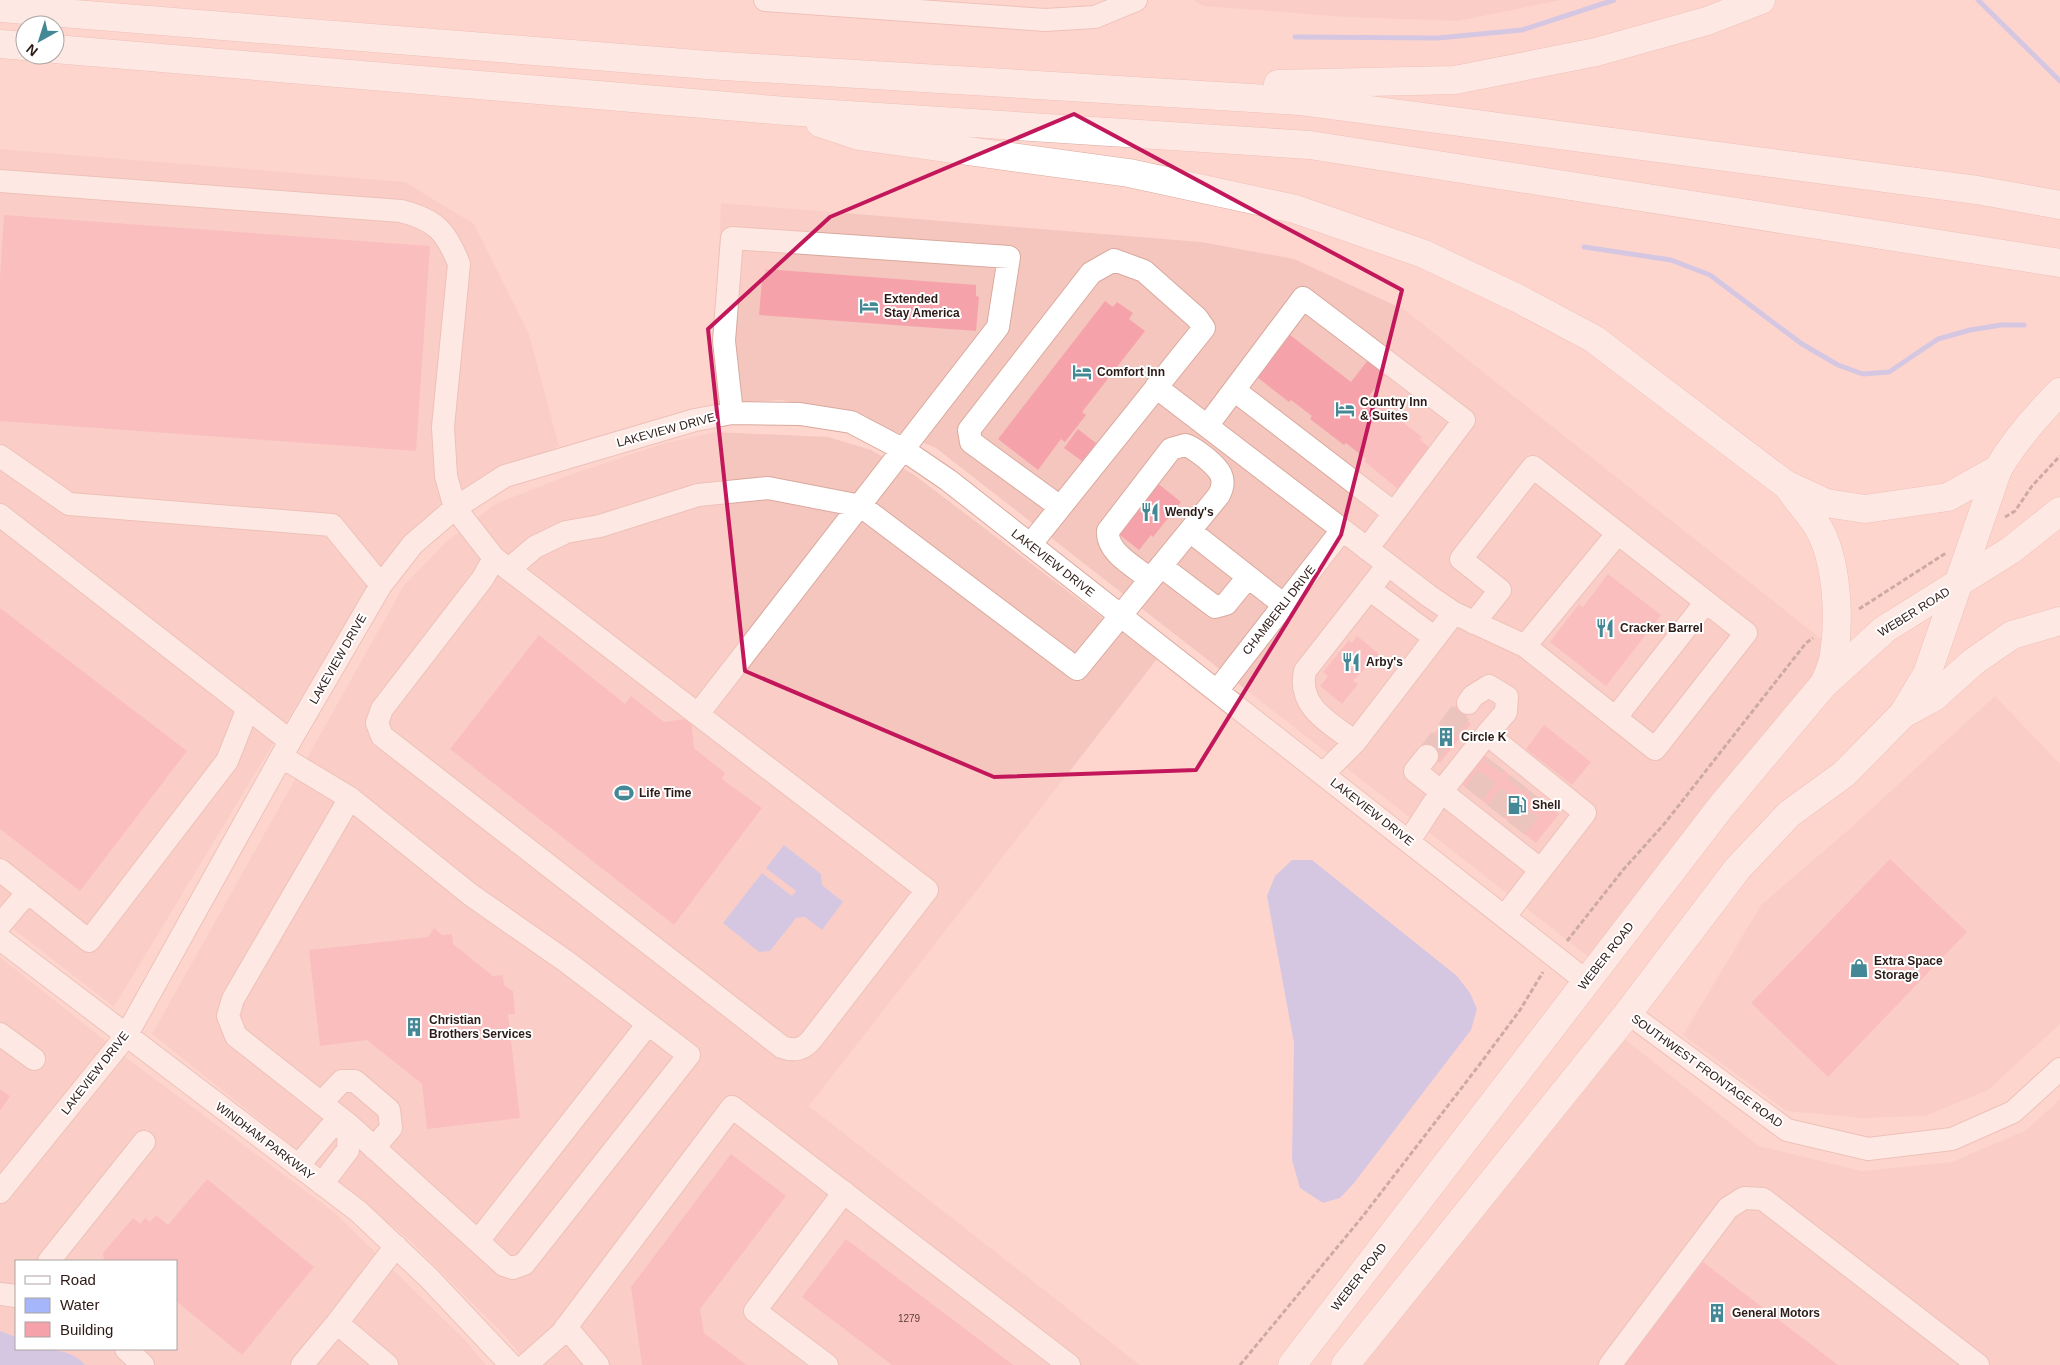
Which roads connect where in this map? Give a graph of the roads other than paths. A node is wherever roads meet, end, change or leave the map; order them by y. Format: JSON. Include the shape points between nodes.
{"nodes":[{"id":1,"x":765,"y":0,"type":"edge"},
{"id":2,"x":1136,"y":0,"type":"edge"},
{"id":3,"x":1761,"y":0,"type":"edge"},
{"id":4,"x":0,"y":8,"type":"edge"},
{"id":5,"x":0,"y":44,"type":"edge"},
{"id":6,"x":15,"y":45,"type":"edge"},
{"id":7,"x":65,"y":50,"type":"edge"},
{"id":8,"x":708,"y":65,"type":"junction"},
{"id":9,"x":786,"y":111,"type":"junction"},
{"id":10,"x":0,"y":181,"type":"edge"},
{"id":11,"x":2060,"y":205,"type":"edge"},
{"id":12,"x":2060,"y":263,"type":"edge"},
{"id":13,"x":1156,"y":387,"type":"junction"},
{"id":14,"x":1234,"y":390,"type":"junction"},
{"id":15,"x":2060,"y":392,"type":"edge"},
{"id":16,"x":732,"y":413,"type":"junction"},
{"id":17,"x":1207,"y":426,"type":"junction"},
{"id":18,"x":904,"y":450,"type":"junction"},
{"id":19,"x":0,"y":456,"type":"edge"},
{"id":20,"x":1998,"y":469,"type":"junction"},
{"id":21,"x":1785,"y":484,"type":"junction"},
{"id":22,"x":861,"y":506,"type":"junction"},
{"id":23,"x":1060,"y":507,"type":"junction"},
{"id":24,"x":455,"y":508,"type":"junction"},
{"id":25,"x":2060,"y":511,"type":"edge"},
{"id":26,"x":1394,"y":513,"type":"junction"},
{"id":27,"x":0,"y":516,"type":"edge"},
{"id":28,"x":1342,"y":530,"type":"junction"},
{"id":29,"x":1190,"y":531,"type":"junction"},
{"id":30,"x":1618,"y":533,"type":"junction"},
{"id":31,"x":1030,"y":545,"type":"junction"},
{"id":32,"x":1367,"y":549,"type":"junction"},
{"id":33,"x":501,"y":563,"type":"junction"},
{"id":34,"x":1388,"y":565,"type":"junction"},
{"id":35,"x":1155,"y":573,"type":"junction"},
{"id":36,"x":1248,"y":577,"type":"junction"},
{"id":37,"x":381,"y":585,"type":"junction"},
{"id":38,"x":1957,"y":585,"type":"junction"},
{"id":39,"x":1369,"y":589,"type":"junction"},
{"id":40,"x":1706,"y":602,"type":"junction"},
{"id":41,"x":1284,"y":605,"type":"junction"},
{"id":42,"x":1454,"y":613,"type":"junction"},
{"id":43,"x":1120,"y":615,"type":"junction"},
{"id":44,"x":2060,"y":621,"type":"edge"},
{"id":45,"x":1474,"y":623,"type":"junction"},
{"id":46,"x":1434,"y":638,"type":"junction"},
{"id":47,"x":1525,"y":646,"type":"junction"},
{"id":48,"x":1824,"y":684,"type":"junction"},
{"id":49,"x":1217,"y":691,"type":"junction"},
{"id":50,"x":1468,"y":703,"type":"tunnel mouth"},
{"id":51,"x":248,"y":708,"type":"junction"},
{"id":52,"x":698,"y":714,"type":"junction"},
{"id":53,"x":1903,"y":714,"type":"junction"},
{"id":54,"x":1616,"y":717,"type":"junction"},
{"id":55,"x":1487,"y":734,"type":"junction"},
{"id":56,"x":1355,"y":742,"type":"junction"},
{"id":57,"x":286,"y":749,"type":"junction"},
{"id":58,"x":1426,"y":756,"type":"tunnel mouth"},
{"id":59,"x":1323,"y":774,"type":"junction"},
{"id":60,"x":1441,"y":792,"type":"junction"},
{"id":61,"x":350,"y":798,"type":"junction"},
{"id":62,"x":1408,"y":841,"type":"junction"},
{"id":63,"x":0,"y":870,"type":"edge"},
{"id":64,"x":1541,"y":870,"type":"junction"},
{"id":65,"x":28,"y":892,"type":"junction"},
{"id":66,"x":1505,"y":916,"type":"junction"},
{"id":67,"x":0,"y":925,"type":"edge"},
{"id":68,"x":0,"y":939,"type":"edge"},
{"id":69,"x":1586,"y":982,"type":"junction"},
{"id":70,"x":1628,"y":1013,"type":"junction"},
{"id":71,"x":648,"y":1024,"type":"junction"},
{"id":72,"x":0,"y":1034,"type":"edge"},
{"id":73,"x":126,"y":1036,"type":"junction"},
{"id":74,"x":34,"y":1059,"type":"dead end"},
{"id":75,"x":2060,"y":1069,"type":"edge"},
{"id":76,"x":321,"y":1103,"type":"junction"},
{"id":77,"x":349,"y":1125,"type":"junction"},
{"id":78,"x":144,"y":1142,"type":"dead end"},
{"id":79,"x":374,"y":1148,"type":"junction"},
{"id":80,"x":298,"y":1166,"type":"junction"},
{"id":81,"x":322,"y":1184,"type":"junction"},
{"id":82,"x":0,"y":1192,"type":"edge"},
{"id":83,"x":844,"y":1192,"type":"junction"},
{"id":84,"x":478,"y":1241,"type":"junction"},
{"id":85,"x":396,"y":1246,"type":"junction"},
{"id":86,"x":50,"y":1260,"type":"edge"},
{"id":87,"x":0,"y":1294,"type":"edge"},
{"id":88,"x":15,"y":1296,"type":"edge"},
{"id":89,"x":337,"y":1324,"type":"junction"},
{"id":90,"x":566,"y":1327,"type":"junction"},
{"id":91,"x":127,"y":1350,"type":"edge"},
{"id":92,"x":143,"y":1365,"type":"edge"},
{"id":93,"x":302,"y":1365,"type":"edge"},
{"id":94,"x":387,"y":1365,"type":"edge"},
{"id":95,"x":511,"y":1365,"type":"edge"},
{"id":96,"x":526,"y":1365,"type":"edge"},
{"id":97,"x":598,"y":1365,"type":"edge"},
{"id":98,"x":826,"y":1365,"type":"edge"},
{"id":99,"x":1069,"y":1365,"type":"edge"},
{"id":100,"x":1292,"y":1365,"type":"edge"},
{"id":101,"x":1345,"y":1365,"type":"edge"},
{"id":102,"x":1610,"y":1365,"type":"edge"},
{"id":103,"x":1978,"y":1365,"type":"edge"}],
"edges":[{"from":1,"to":2,"type":"street","via":[[1044,20],[1095,17]]},
{"from":3,"to":8,"type":"main road","via":[[1707,21],[1596,52],[1455,80],[1216,86]]},
{"from":4,"to":8,"type":"main road"},
{"from":5,"to":6,"type":"main road"},
{"from":7,"to":9,"type":"main road"},
{"from":8,"to":11,"type":"main road","via":[[1301,101],[1967,189]]},
{"from":9,"to":12,"type":"main road","via":[[1310,145]]},
{"from":9,"to":21,"type":"main road","via":[[859,136],[1129,173],[1295,209],[1424,254],[1594,339]]},
{"from":10,"to":24,"type":"street","via":[[401,211],[423,216],[439,229],[458,264],[443,428],[446,476]]},
{"from":13,"to":17,"type":"street"},
{"from":13,"to":23,"type":"street"},
{"from":13,"to":23,"type":"street","via":[[1204,328],[1144,272],[1114,260],[1091,273],[969,430],[971,442]]},
{"from":14,"to":17,"type":"street"},
{"from":14,"to":26,"type":"street"},
{"from":14,"to":26,"type":"street","via":[[1303,298],[1464,420]]},
{"from":15,"to":20,"type":"main road","name":"WEBER ROAD","via":[[2023,432]]},
{"from":16,"to":18,"type":"street","name":"LAKEVIEW DRIVE","via":[[800,414],[851,422]]},
{"from":16,"to":18,"type":"street","via":[[724,341],[732,238],[1009,257],[998,327]]},
{"from":16,"to":24,"type":"street","name":"LAKEVIEW DRIVE","via":[[695,420],[505,476]]},
{"from":17,"to":28,"type":"street"},
{"from":18,"to":22,"type":"street"},
{"from":18,"to":31,"type":"street","name":"LAKEVIEW DRIVE"},
{"from":19,"to":37,"type":"street","via":[[69,504],[332,525]]},
{"from":20,"to":21,"type":"main road","via":[[1948,497],[1865,509],[1826,503]]},
{"from":20,"to":38,"type":"main road","name":"WEBER ROAD"},
{"from":21,"to":48,"type":"main road","via":[[1817,526],[1828,550],[1833,574],[1834,656]]},
{"from":22,"to":33,"type":"street","via":[[768,488],[698,495],[600,526],[566,532]]},
{"from":22,"to":43,"type":"street","via":[[1077,669]]},
{"from":22,"to":52,"type":"street"},
{"from":23,"to":31,"type":"street"},
{"from":24,"to":33,"type":"street"},
{"from":24,"to":37,"type":"street","name":"LAKEVIEW DRIVE","via":[[413,544]]},
{"from":25,"to":38,"type":"main road","name":"WEBER ROAD","via":[[2011,550]]},
{"from":26,"to":32,"type":"street"},
{"from":27,"to":51,"type":"street"},
{"from":28,"to":32,"type":"street"},
{"from":28,"to":41,"type":"street","name":"CHAMBERLI DRIVE"},
{"from":29,"to":35,"type":"street"},
{"from":29,"to":35,"type":"street","via":[[1219,496],[1224,483],[1220,470],[1190,446],[1180,445],[1171,449],[1108,531],[1107,537],[1113,548]]},
{"from":29,"to":36,"type":"street"},
{"from":30,"to":40,"type":"street"},
{"from":30,"to":45,"type":"street","via":[[1533,466],[1461,559],[1500,590]]},
{"from":30,"to":47,"type":"street"},
{"from":31,"to":43,"type":"street","name":"LAKEVIEW DRIVE"},
{"from":32,"to":34,"type":"street"},
{"from":33,"to":52,"type":"street"},
{"from":33,"to":52,"type":"street","via":[[483,578],[382,709],[377,723],[382,736],[782,1047],[802,1048],[927,890]]},
{"from":34,"to":39,"type":"street"},
{"from":34,"to":42,"type":"street"},
{"from":35,"to":36,"type":"street","via":[[1215,607],[1226,604]]},
{"from":35,"to":43,"type":"street"},
{"from":36,"to":41,"type":"street"},
{"from":37,"to":57,"type":"street","name":"LAKEVIEW DRIVE"},
{"from":38,"to":48,"type":"main road","name":"WEBER ROAD","via":[[1885,628]]},
{"from":38,"to":53,"type":"main road","name":"WEBER ROAD","via":[[1927,674]]},
{"from":39,"to":46,"type":"street"},
{"from":39,"to":56,"type":"street","via":[[1305,671],[1303,681],[1303,691],[1313,710]]},
{"from":40,"to":54,"type":"street"},
{"from":40,"to":54,"type":"street","via":[[1746,633],[1655,749]]},
{"from":41,"to":49,"type":"street","name":"CHAMBERLI DRIVE"},
{"from":42,"to":45,"type":"street"},
{"from":42,"to":46,"type":"street"},
{"from":43,"to":49,"type":"street","name":"LAKEVIEW DRIVE"},
{"from":44,"to":53,"type":"main road","via":[[2012,635],[1973,662],[1933,698]]},
{"from":45,"to":47,"type":"street"},
{"from":46,"to":56,"type":"street"},
{"from":47,"to":54,"type":"street"},
{"from":48,"to":69,"type":"main road","name":"WEBER ROAD","via":[[1720,808]]},
{"from":49,"to":59,"type":"street","name":"LAKEVIEW DRIVE"},
{"from":50,"to":55,"type":"street","via":[[1489,686],[1507,697],[1506,712]]},
{"from":51,"to":57,"type":"street"},
{"from":51,"to":65,"type":"street","via":[[227,761],[89,941]]},
{"from":53,"to":70,"type":"main road","name":"WEBER ROAD","via":[[1844,774],[1789,814],[1738,868]]},
{"from":55,"to":60,"type":"street"},
{"from":55,"to":64,"type":"street","via":[[1502,757],[1524,775],[1544,791],[1585,813]]},
{"from":56,"to":59,"type":"street"},
{"from":57,"to":61,"type":"street"},
{"from":57,"to":73,"type":"street","name":"LAKEVIEW DRIVE"},
{"from":58,"to":60,"type":"street","via":[[1415,771]]},
{"from":59,"to":62,"type":"street","name":"LAKEVIEW DRIVE"},
{"from":60,"to":62,"type":"street"},
{"from":60,"to":64,"type":"street","via":[[1468,801],[1511,835]]},
{"from":61,"to":71,"type":"street","via":[[471,895]]},
{"from":61,"to":76,"type":"street","via":[[233,999],[228,1016],[236,1036]]},
{"from":62,"to":66,"type":"street","name":"LAKEVIEW DRIVE"},
{"from":63,"to":65,"type":"street"},
{"from":64,"to":66,"type":"street"},
{"from":65,"to":67,"type":"street"},
{"from":66,"to":69,"type":"street","name":"LAKEVIEW DRIVE"},
{"from":68,"to":73,"type":"street","name":"WINDHAM PARKWAY"},
{"from":69,"to":100,"type":"main road","name":"WEBER ROAD"},
{"from":70,"to":75,"type":"street","name":"SOUTHWEST FRONTAGE ROAD","via":[[1787,1130],[1868,1149],[1952,1139],[2012,1112]]},
{"from":70,"to":101,"type":"main road","name":"WEBER ROAD"},
{"from":71,"to":84,"type":"street"},
{"from":71,"to":84,"type":"street","via":[[689,1055],[524,1264],[513,1268],[504,1265]]},
{"from":72,"to":74,"type":"street"},
{"from":73,"to":80,"type":"street","name":"WINDHAM PARKWAY"},
{"from":73,"to":82,"type":"street","name":"LAKEVIEW DRIVE"},
{"from":76,"to":77,"type":"street"},
{"from":76,"to":79,"type":"street","via":[[342,1081],[355,1081],[389,1110],[392,1128]]},
{"from":77,"to":79,"type":"street"},
{"from":77,"to":80,"type":"street","via":[[330,1128]]},
{"from":77,"to":81,"type":"street","via":[[348,1150]]},
{"from":78,"to":86,"type":"street"},
{"from":79,"to":84,"type":"street"},
{"from":80,"to":81,"type":"street","name":"WINDHAM PARKWAY"},
{"from":81,"to":85,"type":"street","name":"WINDHAM PARKWAY"},
{"from":83,"to":90,"type":"street","via":[[732,1107]]},
{"from":83,"to":98,"type":"street","via":[[755,1311]]},
{"from":83,"to":99,"type":"street"},
{"from":85,"to":89,"type":"street"},
{"from":85,"to":95,"type":"street","name":"WINDHAM PARKWAY"},
{"from":87,"to":88,"type":"street"},
{"from":89,"to":93,"type":"street"},
{"from":89,"to":94,"type":"street"},
{"from":90,"to":96,"type":"street"},
{"from":90,"to":97,"type":"street"},
{"from":91,"to":92,"type":"street"},
{"from":102,"to":103,"type":"street","via":[[1728,1208],[1744,1198],[1763,1199]]}]}
